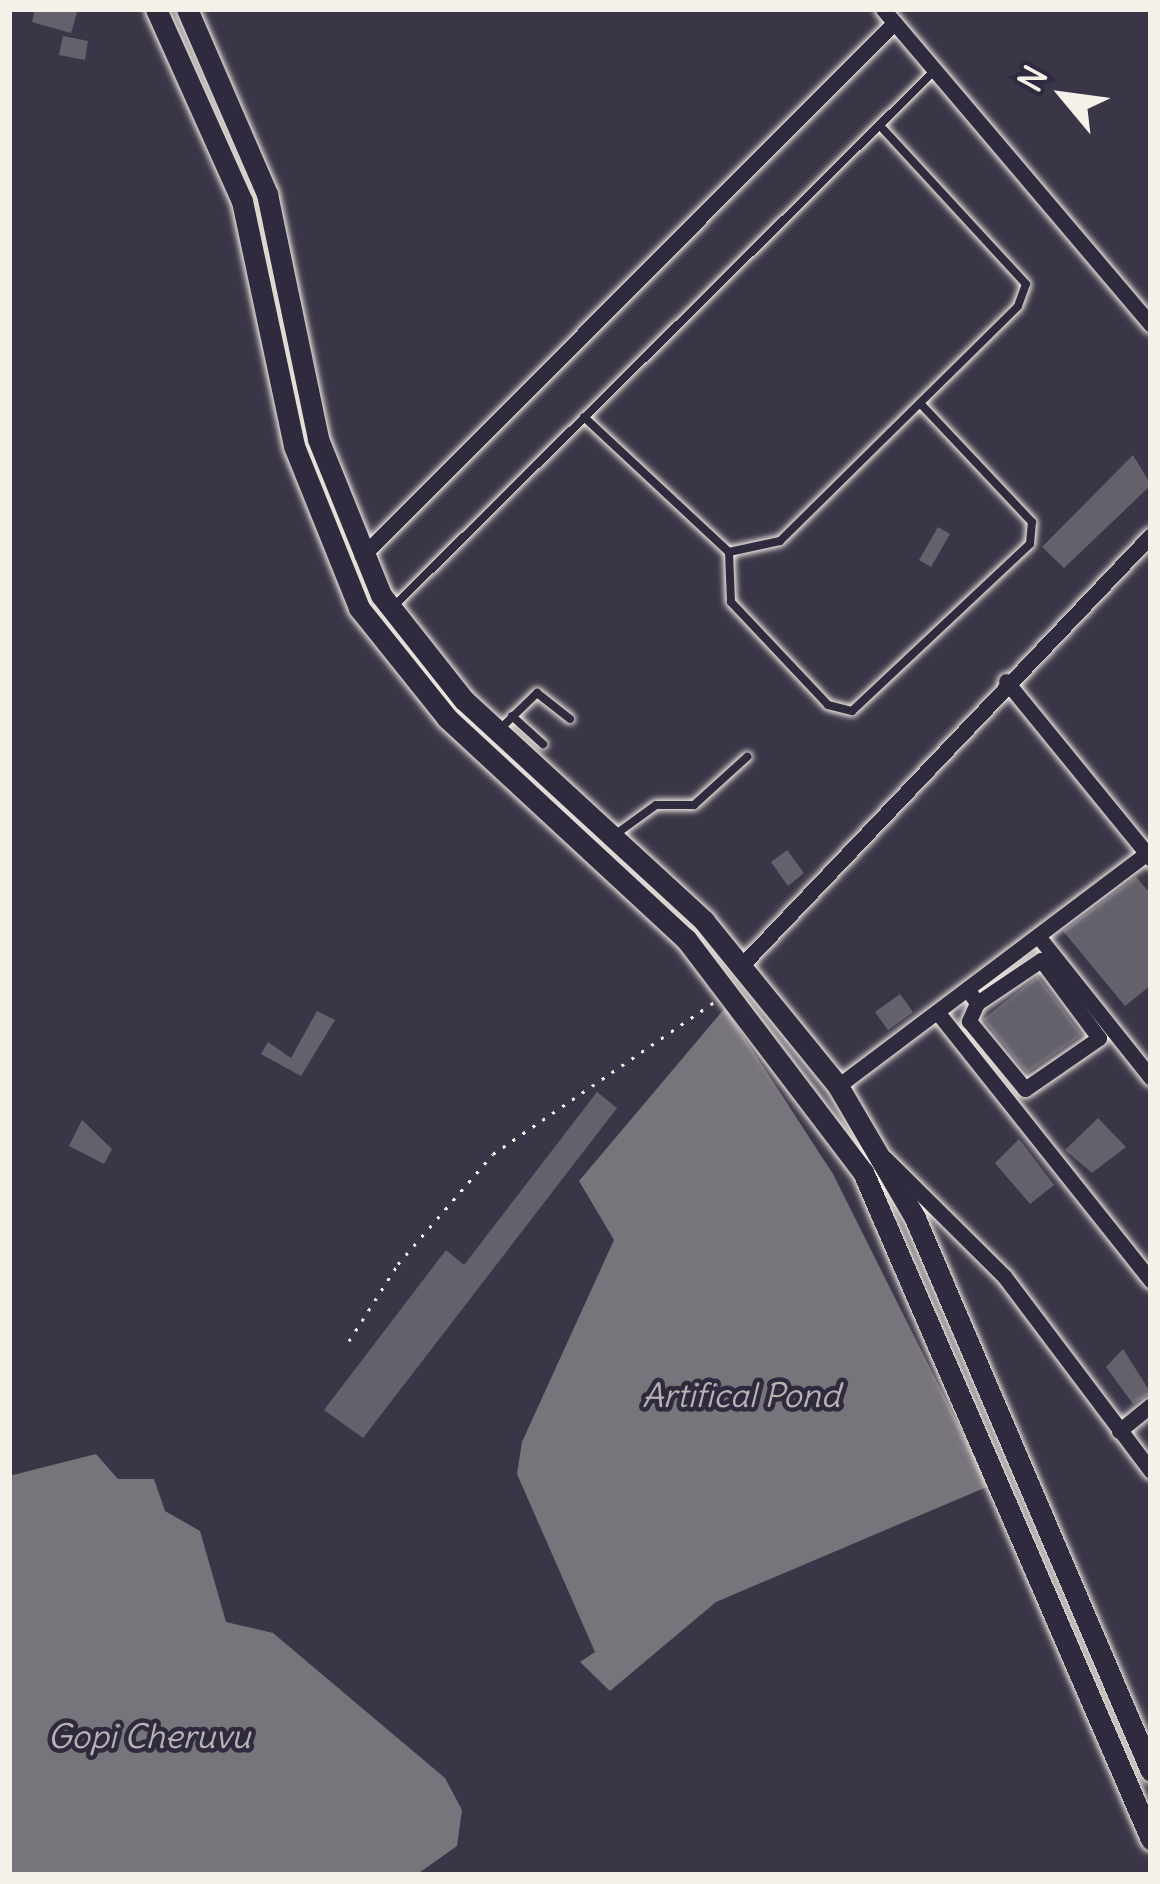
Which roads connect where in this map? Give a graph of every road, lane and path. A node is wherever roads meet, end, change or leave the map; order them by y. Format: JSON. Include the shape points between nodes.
{"nodes":[{"id":1,"x":156,"y":9,"type":"edge"},
{"id":2,"x":187,"y":9,"type":"edge"},
{"id":3,"x":889,"y":16,"type":"edge"},
{"id":4,"x":935,"y":70,"type":"junction"},
{"id":5,"x":880,"y":125,"type":"junction"},
{"id":6,"x":1151,"y":326,"type":"edge"},
{"id":7,"x":920,"y":403,"type":"junction"},
{"id":8,"x":584,"y":417,"type":"junction"},
{"id":9,"x":1151,"y":535,"type":"edge"},
{"id":10,"x":729,"y":552,"type":"junction"},
{"id":11,"x":362,"y":556,"type":"junction"},
{"id":12,"x":391,"y":609,"type":"junction"},
{"id":13,"x":372,"y":627,"type":"junction"},
{"id":14,"x":1006,"y":681,"type":"junction"},
{"id":15,"x":570,"y":719,"type":"dead end"},
{"id":16,"x":505,"y":723,"type":"junction"},
{"id":17,"x":543,"y":744,"type":"dead end"},
{"id":18,"x":747,"y":758,"type":"dead end"},
{"id":19,"x":615,"y":836,"type":"junction"},
{"id":20,"x":1150,"y":854,"type":"edge"},
{"id":21,"x":1038,"y":937,"type":"junction"},
{"id":22,"x":742,"y":965,"type":"junction"},
{"id":23,"x":1015,"y":965,"type":"junction"},
{"id":24,"x":731,"y":991,"type":"junction"},
{"id":25,"x":972,"y":997,"type":"junction"},
{"id":26,"x":938,"y":1013,"type":"junction"},
{"id":27,"x":1151,"y":1078,"type":"edge"},
{"id":28,"x":838,"y":1086,"type":"junction"},
{"id":29,"x":885,"y":1159,"type":"junction"},
{"id":30,"x":863,"y":1172,"type":"junction"},
{"id":31,"x":1151,"y":1281,"type":"edge"},
{"id":32,"x":349,"y":1341,"type":"dead end"},
{"id":33,"x":1151,"y":1405,"type":"edge"},
{"id":34,"x":1119,"y":1431,"type":"junction"},
{"id":35,"x":1151,"y":1471,"type":"edge"},
{"id":36,"x":1151,"y":1772,"type":"edge"},
{"id":37,"x":1151,"y":1839,"type":"edge"}],
"edges":[{"from":1,"to":13,"type":"street","via":[[223,145],[300,466]]},
{"from":2,"to":11,"type":"street","via":[[267,194],[319,439]]},
{"from":3,"to":4,"type":"street"},
{"from":3,"to":11,"type":"street"},
{"from":4,"to":5,"type":"lane"},
{"from":4,"to":6,"type":"street"},
{"from":5,"to":7,"type":"lane","via":[[1026,284],[1018,306]]},
{"from":5,"to":8,"type":"lane"},
{"from":7,"to":10,"type":"lane","via":[[780,541]]},
{"from":7,"to":10,"type":"lane","via":[[1032,522],[1030,544],[852,711],[828,705],[731,602]]},
{"from":8,"to":10,"type":"lane"},
{"from":8,"to":12,"type":"lane"},
{"from":9,"to":14,"type":"street"},
{"from":11,"to":12,"type":"street"},
{"from":12,"to":13,"type":"street"},
{"from":12,"to":16,"type":"street"},
{"from":13,"to":24,"type":"street","via":[[447,718]]},
{"from":14,"to":20,"type":"street"},
{"from":14,"to":22,"type":"street"},
{"from":15,"to":16,"type":"lane","via":[[537,693]]},
{"from":16,"to":17,"type":"lane"},
{"from":16,"to":19,"type":"street"},
{"from":18,"to":19,"type":"lane","via":[[694,805],[656,805]]},
{"from":19,"to":22,"type":"street"},
{"from":20,"to":21,"type":"street"},
{"from":21,"to":23,"type":"street"},
{"from":21,"to":27,"type":"street"},
{"from":22,"to":28,"type":"street"},
{"from":23,"to":25,"type":"street"},
{"from":23,"to":25,"type":"street","via":[[1045,962],[1099,1038],[1024,1088],[969,1022]]},
{"from":24,"to":30,"type":"street"},
{"from":24,"to":32,"type":"path","via":[[493,1154],[398,1264]]},
{"from":25,"to":26,"type":"street"},
{"from":26,"to":28,"type":"street"},
{"from":26,"to":31,"type":"street"},
{"from":28,"to":29,"type":"street"},
{"from":29,"to":30,"type":"street"},
{"from":29,"to":34,"type":"street","via":[[1004,1276]]},
{"from":29,"to":36,"type":"street"},
{"from":30,"to":37,"type":"street"},
{"from":33,"to":34,"type":"street"},
{"from":34,"to":35,"type":"street"}]}
